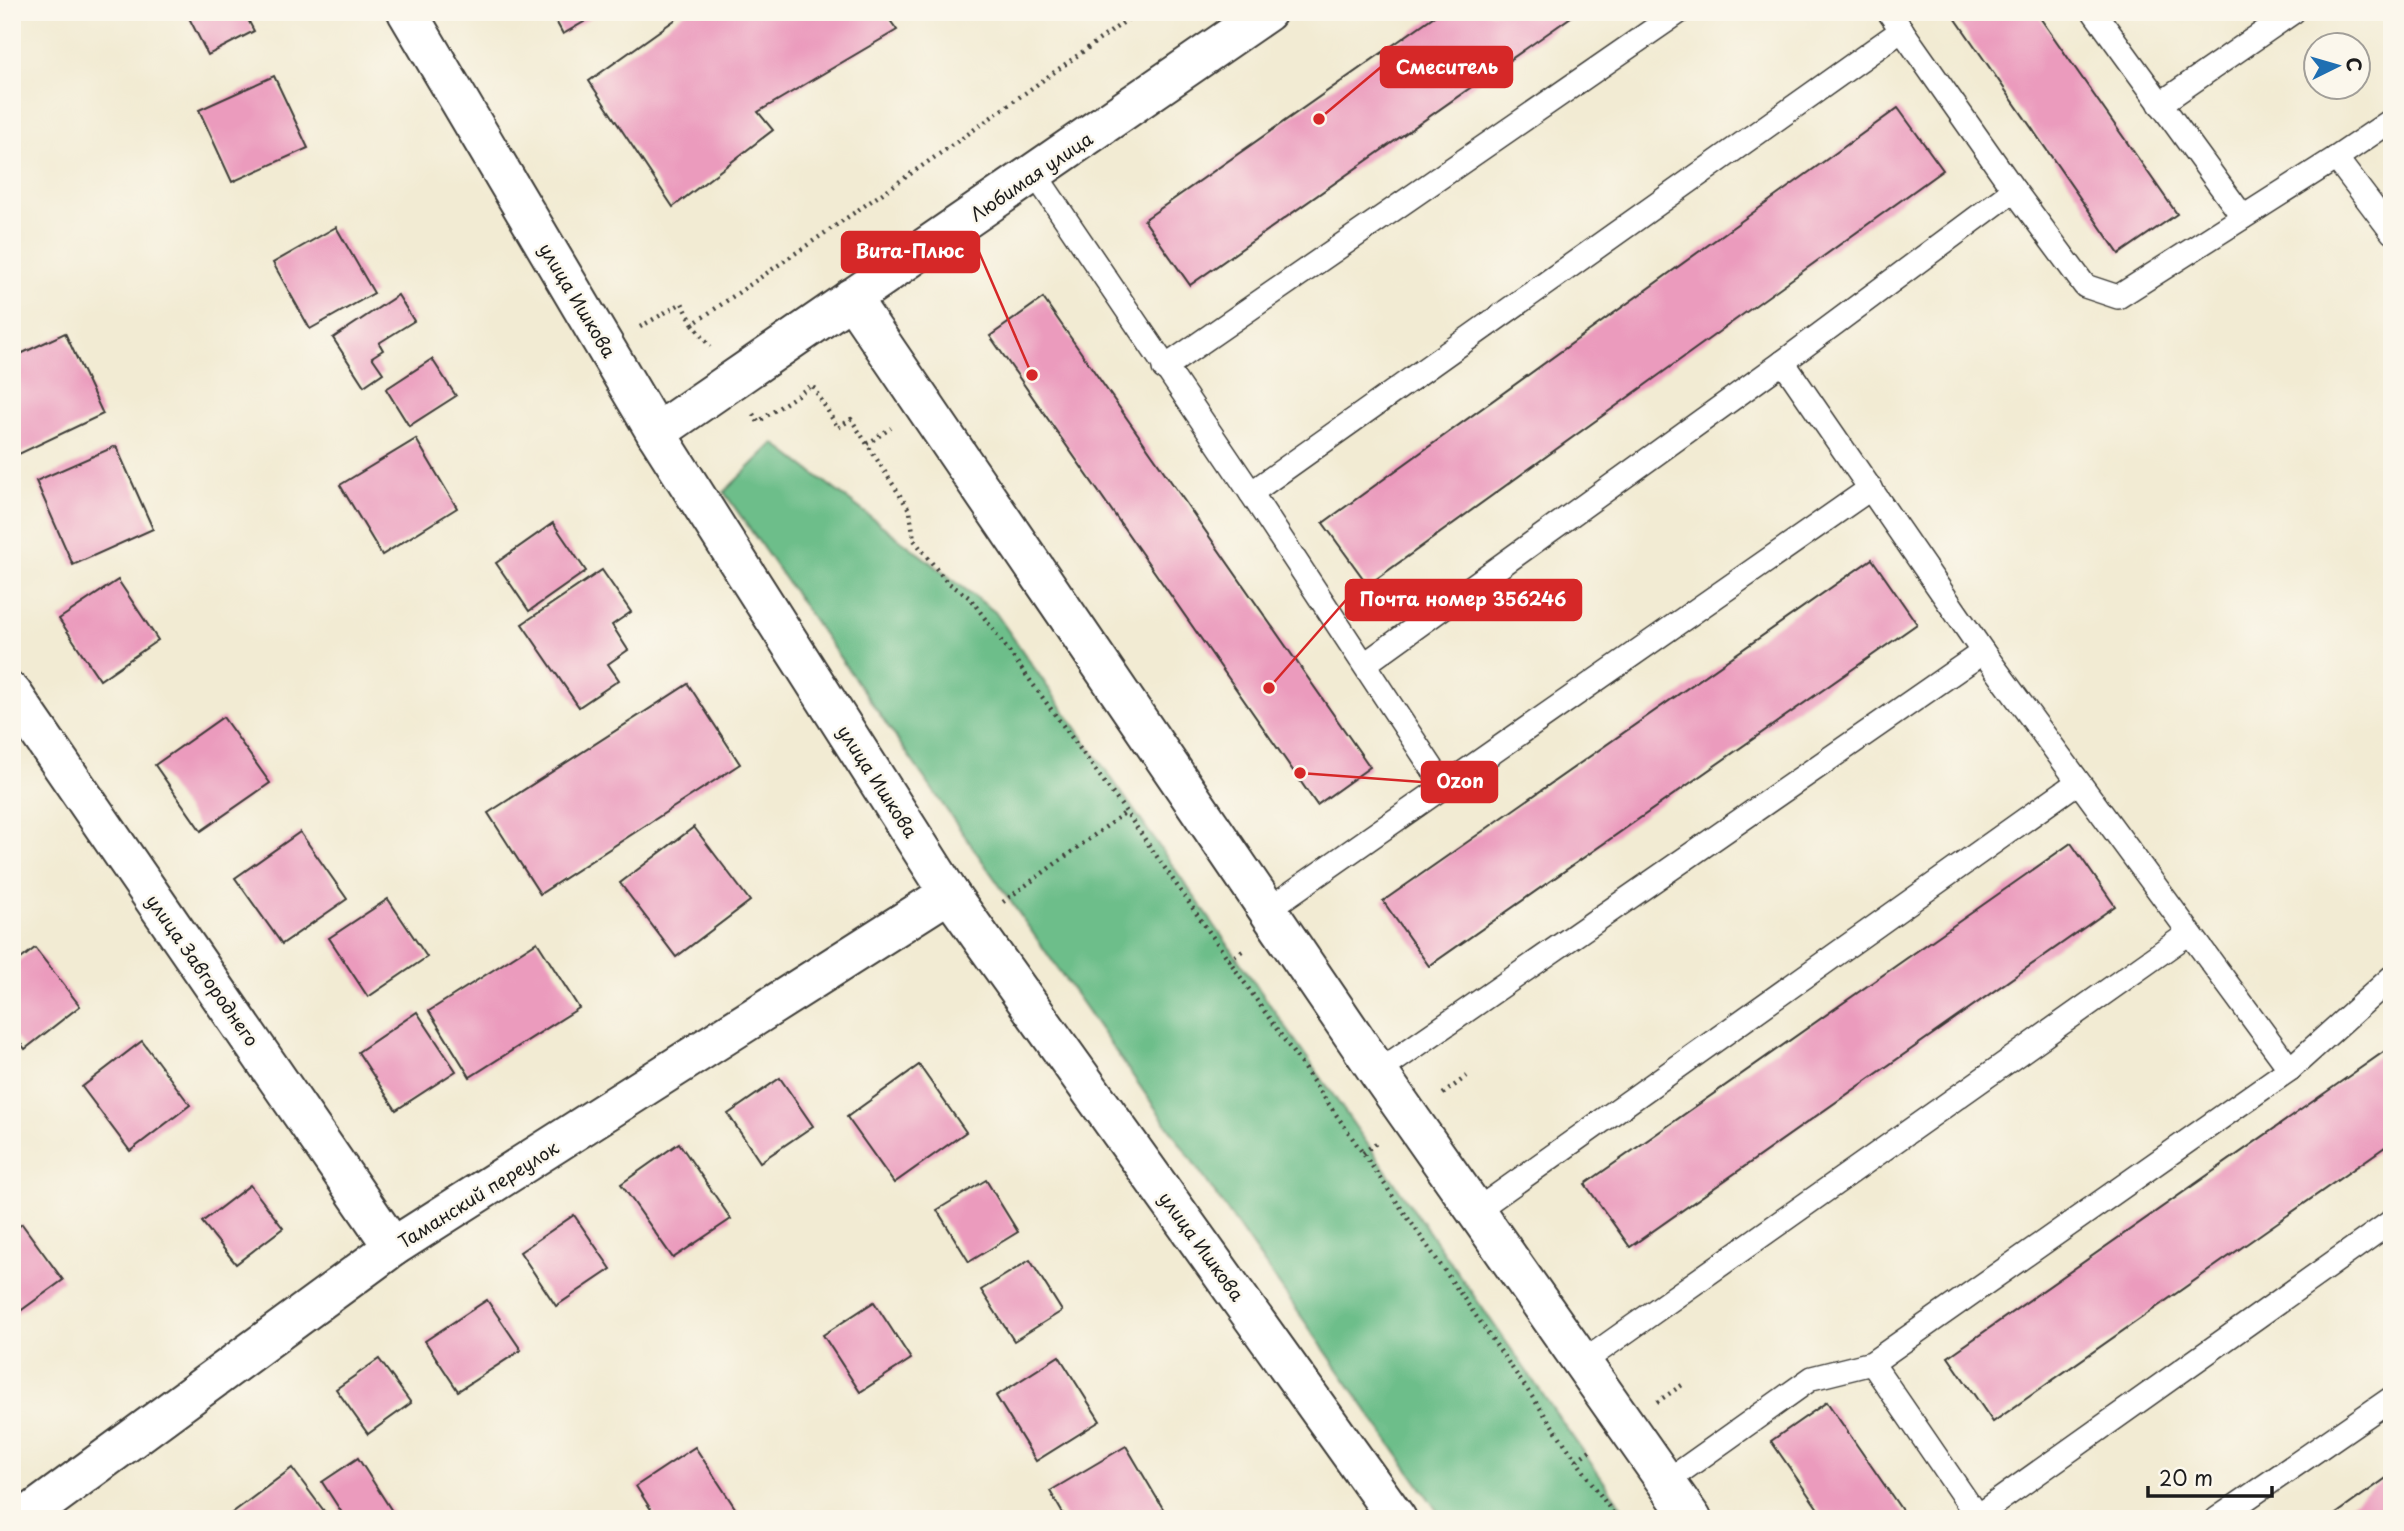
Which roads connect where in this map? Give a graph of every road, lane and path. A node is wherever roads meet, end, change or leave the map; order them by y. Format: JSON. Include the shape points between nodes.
{"nodes":[{"id":1,"x":407,"y":12,"type":"edge"},
{"id":2,"x":1138,"y":12,"type":"edge"},
{"id":3,"x":1267,"y":12,"type":"edge"},
{"id":4,"x":1679,"y":12,"type":"edge"},
{"id":5,"x":2094,"y":12,"type":"edge"},
{"id":6,"x":2292,"y":12,"type":"edge"},
{"id":7,"x":1896,"y":21,"type":"edge"},
{"id":8,"x":2160,"y":104,"type":"junction"},
{"id":9,"x":2392,"y":120,"type":"edge"},
{"id":10,"x":2336,"y":158,"type":"junction"},
{"id":11,"x":1035,"y":174,"type":"junction"},
{"id":12,"x":2014,"y":190,"type":"junction"},
{"id":13,"x":2243,"y":217,"type":"junction"},
{"id":14,"x":2392,"y":232,"type":"edge"},
{"id":15,"x":851,"y":298,"type":"junction"},
{"id":16,"x":606,"y":346,"type":"junction"},
{"id":17,"x":1783,"y":362,"type":"junction"},
{"id":18,"x":1164,"y":368,"type":"junction"},
{"id":19,"x":758,"y":422,"type":"dead end"},
{"id":20,"x":656,"y":433,"type":"junction"},
{"id":21,"x":1871,"y":488,"type":"junction"},
{"id":22,"x":1251,"y":493,"type":"junction"},
{"id":23,"x":1983,"y":652,"type":"junction"},
{"id":24,"x":1365,"y":664,"type":"junction"},
{"id":25,"x":12,"y":693,"type":"edge"},
{"id":26,"x":2078,"y":782,"type":"junction"},
{"id":27,"x":1444,"y":786,"type":"junction"},
{"id":28,"x":1126,"y":812,"type":"junction"},
{"id":29,"x":950,"y":893,"type":"junction"},
{"id":30,"x":996,"y":907,"type":"dead end"},
{"id":31,"x":1267,"y":910,"type":"junction"},
{"id":32,"x":2189,"y":933,"type":"junction"},
{"id":33,"x":2392,"y":977,"type":"edge"},
{"id":34,"x":2290,"y":1069,"type":"junction"},
{"id":35,"x":1378,"y":1072,"type":"junction"},
{"id":36,"x":1477,"y":1210,"type":"junction"},
{"id":37,"x":2392,"y":1221,"type":"edge"},
{"id":38,"x":393,"y":1247,"type":"junction"},
{"id":39,"x":1583,"y":1363,"type":"junction"},
{"id":40,"x":1872,"y":1363,"type":"junction"},
{"id":41,"x":2392,"y":1398,"type":"edge"},
{"id":42,"x":1666,"y":1482,"type":"junction"},
{"id":43,"x":1978,"y":1517,"type":"edge"},
{"id":44,"x":23,"y":1519,"type":"edge"},
{"id":45,"x":1397,"y":1519,"type":"edge"},
{"id":46,"x":1617,"y":1519,"type":"edge"},
{"id":47,"x":1692,"y":1519,"type":"edge"},
{"id":48,"x":2217,"y":1519,"type":"edge"}],
"edges":[{"from":1,"to":16,"type":"street","name":"улица Ишкова"},
{"from":2,"to":16,"type":"path","via":[[693,324],[682,303]]},
{"from":3,"to":11,"type":"street","name":"Любимая улица"},
{"from":4,"to":18,"type":"lane"},
{"from":5,"to":8,"type":"lane"},
{"from":6,"to":8,"type":"lane"},
{"from":7,"to":12,"type":"lane"},
{"from":7,"to":22,"type":"lane"},
{"from":8,"to":13,"type":"lane"},
{"from":9,"to":10,"type":"lane"},
{"from":10,"to":13,"type":"lane"},
{"from":10,"to":14,"type":"lane"},
{"from":11,"to":15,"type":"street","name":"Любимая улица"},
{"from":11,"to":18,"type":"lane"},
{"from":12,"to":13,"type":"lane","via":[[2085,286],[2118,297]]},
{"from":12,"to":17,"type":"lane"},
{"from":15,"to":20,"type":"street","name":"Любимая улица"},
{"from":15,"to":31,"type":"street"},
{"from":16,"to":20,"type":"street","name":"улица Ишкова"},
{"from":17,"to":21,"type":"lane"},
{"from":17,"to":24,"type":"lane"},
{"from":18,"to":22,"type":"lane"},
{"from":19,"to":28,"type":"path","via":[[812,385],[838,428],[850,419],[911,511],[914,540],[946,581],[970,598]]},
{"from":20,"to":29,"type":"street","name":"улица Ишкова"},
{"from":21,"to":23,"type":"lane"},
{"from":21,"to":27,"type":"lane"},
{"from":22,"to":24,"type":"lane"},
{"from":23,"to":26,"type":"lane"},
{"from":23,"to":35,"type":"lane"},
{"from":24,"to":27,"type":"lane"},
{"from":25,"to":38,"type":"street","name":"улица Завгороднего"},
{"from":26,"to":32,"type":"lane"},
{"from":26,"to":36,"type":"lane"},
{"from":27,"to":31,"type":"lane"},
{"from":28,"to":30,"type":"path"},
{"from":28,"to":46,"type":"path"},
{"from":29,"to":38,"type":"street","name":"Таманский переулок"},
{"from":29,"to":45,"type":"street","name":"улица Ишкова"},
{"from":31,"to":35,"type":"street"},
{"from":32,"to":34,"type":"lane"},
{"from":32,"to":39,"type":"lane"},
{"from":33,"to":34,"type":"lane"},
{"from":34,"to":40,"type":"lane"},
{"from":35,"to":36,"type":"street"},
{"from":36,"to":39,"type":"street"},
{"from":37,"to":43,"type":"lane"},
{"from":38,"to":44,"type":"street","name":"Таманский переулок"},
{"from":39,"to":42,"type":"street"},
{"from":40,"to":42,"type":"lane","via":[[1812,1378]]},
{"from":40,"to":43,"type":"lane"},
{"from":41,"to":48,"type":"lane"},
{"from":42,"to":47,"type":"street"}]}
